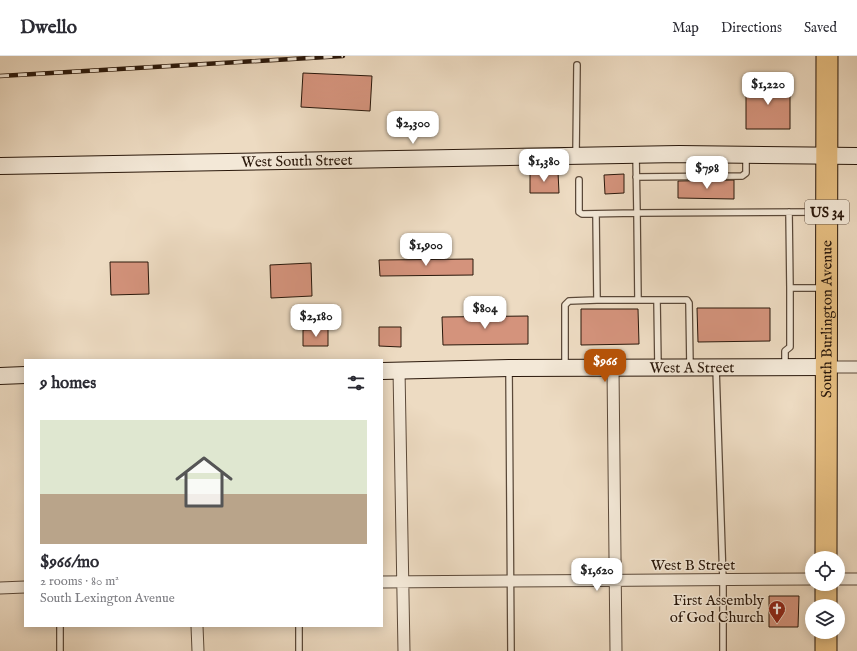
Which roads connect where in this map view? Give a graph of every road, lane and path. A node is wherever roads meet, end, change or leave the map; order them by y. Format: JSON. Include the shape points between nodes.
{"nodes":[{"id":1,"x":827,"y":56,"type":"edge"},
{"id":2,"x":577,"y":65,"type":"dead end"},
{"id":3,"x":636,"y":155,"type":"junction"},
{"id":4,"x":746,"y":155,"type":"junction"},
{"id":5,"x":826,"y":155,"type":"junction"},
{"id":6,"x":576,"y":156,"type":"junction"},
{"id":7,"x":857,"y":156,"type":"edge"},
{"id":8,"x":0,"y":166,"type":"edge"},
{"id":9,"x":636,"y":177,"type":"junction"},
{"id":10,"x":579,"y":180,"type":"dead end"},
{"id":11,"x":790,"y":212,"type":"junction"},
{"id":12,"x":827,"y":212,"type":"junction"},
{"id":13,"x":637,"y":213,"type":"junction"},
{"id":14,"x":596,"y":214,"type":"junction"},
{"id":15,"x":790,"y":288,"type":"junction"},
{"id":16,"x":827,"y":288,"type":"junction"},
{"id":17,"x":597,"y":300,"type":"junction"},
{"id":18,"x":638,"y":300,"type":"junction"},
{"id":19,"x":657,"y":300,"type":"junction"},
{"id":20,"x":827,"y":367,"type":"junction"},
{"id":21,"x":857,"y":367,"type":"edge"},
{"id":22,"x":509,"y":368,"type":"junction"},
{"id":23,"x":565,"y":368,"type":"junction"},
{"id":24,"x":658,"y":368,"type":"junction"},
{"id":25,"x":690,"y":368,"type":"junction"},
{"id":26,"x":716,"y":368,"type":"junction"},
{"id":27,"x":785,"y":368,"type":"junction"},
{"id":28,"x":613,"y":369,"type":"junction"},
{"id":29,"x":399,"y":370,"type":"junction"},
{"id":30,"x":383,"y":371,"type":"edge"},
{"id":31,"x":24,"y":375,"type":"edge"},
{"id":32,"x":0,"y":376,"type":"edge"},
{"id":33,"x":826,"y":551,"type":"edge"},
{"id":34,"x":845,"y":579,"type":"edge"},
{"id":35,"x":857,"y":579,"type":"edge"},
{"id":36,"x":510,"y":580,"type":"junction"},
{"id":37,"x":616,"y":580,"type":"junction"},
{"id":38,"x":805,"y":580,"type":"edge"},
{"id":39,"x":723,"y":581,"type":"junction"},
{"id":40,"x":383,"y":582,"type":"edge"},
{"id":41,"x":403,"y":582,"type":"junction"},
{"id":42,"x":24,"y":587,"type":"edge"},
{"id":43,"x":0,"y":588,"type":"edge"},
{"id":44,"x":60,"y":627,"type":"edge"},
{"id":45,"x":197,"y":627,"type":"edge"},
{"id":46,"x":298,"y":627,"type":"edge"},
{"id":47,"x":826,"y":639,"type":"edge"},
{"id":48,"x":60,"y":651,"type":"edge"},
{"id":49,"x":198,"y":651,"type":"edge"},
{"id":50,"x":299,"y":651,"type":"edge"},
{"id":51,"x":404,"y":651,"type":"edge"},
{"id":52,"x":511,"y":651,"type":"edge"},
{"id":53,"x":616,"y":651,"type":"edge"},
{"id":54,"x":723,"y":651,"type":"edge"},
{"id":55,"x":826,"y":651,"type":"edge"}],
"edges":[{"from":1,"to":5,"type":"highway","name":"South Burlington Avenue","number":"US 34"},
{"from":2,"to":6,"type":"lane"},
{"from":3,"to":4,"type":"street","name":"West South Street"},
{"from":3,"to":6,"type":"street","name":"West South Street"},
{"from":3,"to":9,"type":"lane"},
{"from":4,"to":5,"type":"street","name":"West South Street"},
{"from":4,"to":9,"type":"lane","via":[[746,173],[742,176]]},
{"from":5,"to":7,"type":"street","name":"West South Street"},
{"from":5,"to":12,"type":"highway","name":"South Burlington Avenue","number":"US 34"},
{"from":6,"to":8,"type":"street","name":"West South Street"},
{"from":9,"to":13,"type":"lane"},
{"from":10,"to":14,"type":"lane","via":[[579,212]]},
{"from":11,"to":12,"type":"lane"},
{"from":11,"to":13,"type":"lane"},
{"from":11,"to":15,"type":"lane"},
{"from":12,"to":16,"type":"highway","name":"South Burlington Avenue","number":"US 34"},
{"from":13,"to":14,"type":"lane"},
{"from":13,"to":18,"type":"lane"},
{"from":14,"to":17,"type":"lane"},
{"from":15,"to":16,"type":"lane"},
{"from":15,"to":27,"type":"lane","via":[[790,347],[785,350]]},
{"from":16,"to":20,"type":"highway","name":"South Burlington Avenue","number":"US 34"},
{"from":17,"to":18,"type":"lane"},
{"from":17,"to":23,"type":"lane","via":[[569,301],[565,305]]},
{"from":18,"to":19,"type":"lane"},
{"from":19,"to":24,"type":"lane"},
{"from":19,"to":25,"type":"lane","via":[[687,300],[689,303]]},
{"from":20,"to":21,"type":"street","name":"West A Street"},
{"from":20,"to":27,"type":"street","name":"West A Street"},
{"from":20,"to":33,"type":"highway","name":"South Burlington Avenue","number":"US 34"},
{"from":22,"to":23,"type":"street","name":"West A Street"},
{"from":22,"to":29,"type":"street","name":"West A Street"},
{"from":22,"to":36,"type":"lane"},
{"from":23,"to":28,"type":"street","name":"West A Street"},
{"from":24,"to":25,"type":"street","name":"West A Street"},
{"from":24,"to":28,"type":"street","name":"West A Street"},
{"from":25,"to":26,"type":"street","name":"West A Street"},
{"from":26,"to":27,"type":"street","name":"West A Street"},
{"from":26,"to":39,"type":"lane"},
{"from":28,"to":37,"type":"street"},
{"from":29,"to":30,"type":"street","name":"West A Street"},
{"from":29,"to":41,"type":"street"},
{"from":31,"to":32,"type":"street"},
{"from":34,"to":35,"type":"street"},
{"from":36,"to":37,"type":"street","name":"West B Street"},
{"from":36,"to":41,"type":"street","name":"West B Street"},
{"from":36,"to":52,"type":"lane"},
{"from":37,"to":39,"type":"street","name":"West B Street"},
{"from":37,"to":53,"type":"street"},
{"from":38,"to":39,"type":"street","name":"West B Street"},
{"from":39,"to":54,"type":"lane"},
{"from":40,"to":41,"type":"street","name":"West B Street"},
{"from":41,"to":51,"type":"street"},
{"from":42,"to":43,"type":"street"},
{"from":44,"to":48,"type":"lane"},
{"from":45,"to":49,"type":"street"},
{"from":46,"to":50,"type":"lane"},
{"from":47,"to":55,"type":"highway"}]}
